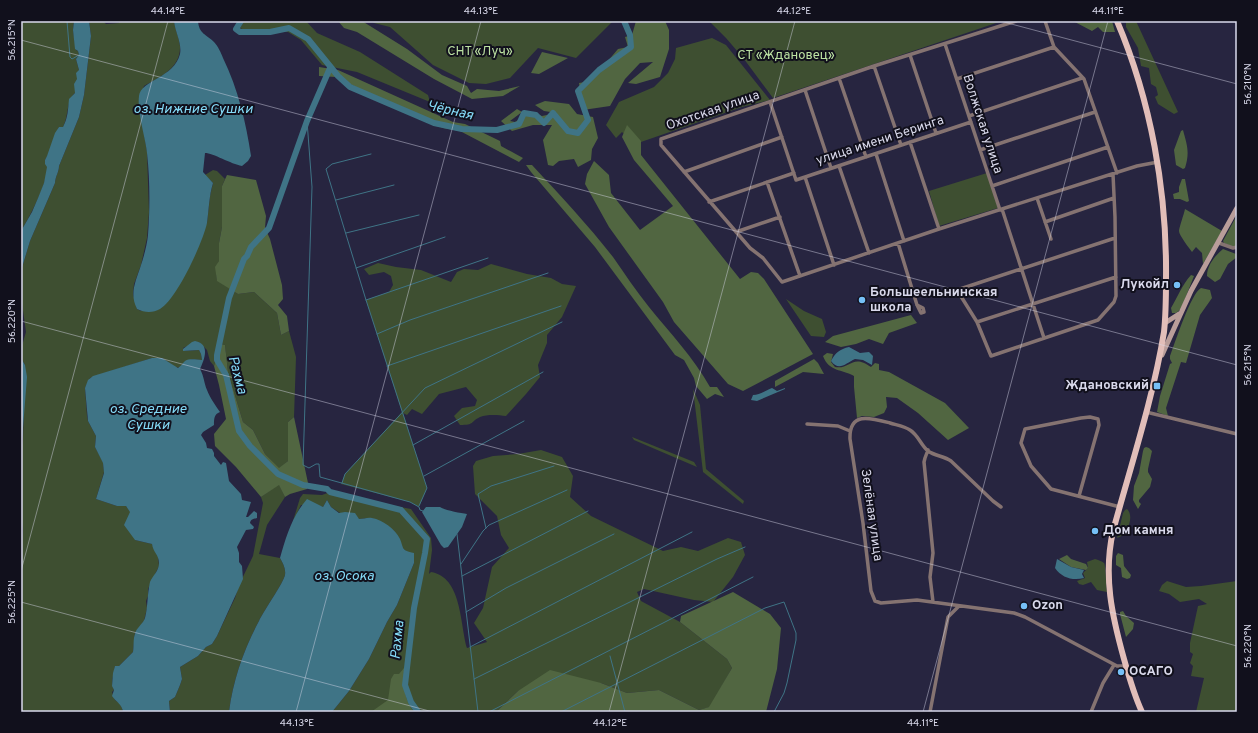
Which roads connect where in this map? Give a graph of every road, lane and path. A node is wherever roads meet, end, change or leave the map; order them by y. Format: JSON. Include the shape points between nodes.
{"nodes":[{"id":1,"x":1016,"y":21,"type":"edge"},
{"id":2,"x":1045,"y":21,"type":"edge"},
{"id":3,"x":1117,"y":21,"type":"edge"},
{"id":4,"x":945,"y":44,"type":"junction"},
{"id":5,"x":1054,"y":47,"type":"junction"},
{"id":6,"x":910,"y":55,"type":"junction"},
{"id":7,"x":874,"y":66,"type":"junction"},
{"id":8,"x":840,"y":78,"type":"junction"},
{"id":9,"x":1082,"y":78,"type":"junction"},
{"id":10,"x":956,"y":79,"type":"junction"},
{"id":11,"x":805,"y":90,"type":"junction"},
{"id":12,"x":770,"y":102,"type":"junction"},
{"id":13,"x":1095,"y":112,"type":"junction"},
{"id":14,"x":969,"y":116,"type":"junction"},
{"id":15,"x":971,"y":122,"type":"junction"},
{"id":16,"x":936,"y":133,"type":"junction"},
{"id":17,"x":782,"y":137,"type":"junction"},
{"id":18,"x":910,"y":142,"type":"junction"},
{"id":19,"x":901,"y":145,"type":"junction"},
{"id":20,"x":1108,"y":147,"type":"junction"},
{"id":21,"x":980,"y":150,"type":"junction"},
{"id":22,"x":876,"y":154,"type":"junction"},
{"id":23,"x":866,"y":157,"type":"junction"},
{"id":24,"x":1158,"y":162,"type":"junction"},
{"id":25,"x":840,"y":166,"type":"junction"},
{"id":26,"x":831,"y":168,"type":"junction"},
{"id":27,"x":684,"y":172,"type":"junction"},
{"id":28,"x":794,"y":173,"type":"junction"},
{"id":29,"x":1117,"y":173,"type":"junction"},
{"id":30,"x":1113,"y":174,"type":"junction"},
{"id":31,"x":805,"y":177,"type":"junction"},
{"id":32,"x":768,"y":182,"type":"junction"},
{"id":33,"x":992,"y":186,"type":"junction"},
{"id":34,"x":1037,"y":198,"type":"junction"},
{"id":35,"x":1114,"y":198,"type":"junction"},
{"id":36,"x":709,"y":202,"type":"junction"},
{"id":37,"x":1237,"y":208,"type":"edge"},
{"id":38,"x":1001,"y":210,"type":"junction"},
{"id":39,"x":780,"y":217,"type":"junction"},
{"id":40,"x":1045,"y":222,"type":"junction"},
{"id":41,"x":939,"y":229,"type":"junction"},
{"id":42,"x":736,"y":232,"type":"junction"},
{"id":43,"x":1115,"y":238,"type":"junction"},
{"id":44,"x":1051,"y":239,"type":"dead end"},
{"id":45,"x":904,"y":241,"type":"junction"},
{"id":46,"x":898,"y":243,"type":"junction"},
{"id":47,"x":1218,"y":243,"type":"junction"},
{"id":48,"x":1237,"y":247,"type":"edge"},
{"id":49,"x":869,"y":253,"type":"junction"},
{"id":50,"x":834,"y":265,"type":"junction"},
{"id":51,"x":1021,"y":269,"type":"junction"},
{"id":52,"x":800,"y":276,"type":"junction"},
{"id":53,"x":1116,"y":277,"type":"junction"},
{"id":54,"x":917,"y":304,"type":"dead end"},
{"id":55,"x":1033,"y":304,"type":"junction"},
{"id":56,"x":1166,"y":310,"type":"junction"},
{"id":57,"x":1178,"y":315,"type":"junction"},
{"id":58,"x":977,"y":322,"type":"junction"},
{"id":59,"x":1165,"y":323,"type":"junction"},
{"id":60,"x":1044,"y":338,"type":"junction"},
{"id":61,"x":1158,"y":363,"type":"junction"},
{"id":62,"x":1146,"y":412,"type":"junction"},
{"id":63,"x":807,"y":424,"type":"dead end"},
{"id":64,"x":851,"y":429,"type":"junction"},
{"id":65,"x":1237,"y":434,"type":"edge"},
{"id":66,"x":928,"y":450,"type":"junction"},
{"id":67,"x":1079,"y":496,"type":"junction"},
{"id":68,"x":1001,"y":507,"type":"dead end"},
{"id":69,"x":1120,"y":507,"type":"junction"},
{"id":70,"x":933,"y":602,"type":"junction"},
{"id":71,"x":959,"y":606,"type":"junction"},
{"id":72,"x":1114,"y":665,"type":"junction"},
{"id":73,"x":1126,"y":666,"type":"junction"},
{"id":74,"x":930,"y":712,"type":"edge"},
{"id":75,"x":1091,"y":712,"type":"edge"},
{"id":76,"x":1142,"y":712,"type":"edge"}],
"edges":[{"from":1,"to":4,"type":"street","name":"Охотская улица"},
{"from":2,"to":5,"type":"street"},
{"from":3,"to":24,"type":"main road","via":[[1139,83]]},
{"from":4,"to":6,"type":"street","name":"Охотская улица"},
{"from":4,"to":10,"type":"street","name":"Волжская улица"},
{"from":5,"to":9,"type":"street"},
{"from":5,"to":10,"type":"street"},
{"from":6,"to":7,"type":"street","name":"Охотская улица"},
{"from":6,"to":16,"type":"street"},
{"from":7,"to":8,"type":"street","name":"Охотская улица"},
{"from":7,"to":19,"type":"street"},
{"from":8,"to":11,"type":"street","name":"Охотская улица"},
{"from":8,"to":23,"type":"street"},
{"from":9,"to":13,"type":"street"},
{"from":9,"to":14,"type":"street"},
{"from":10,"to":14,"type":"street","name":"Волжская улица"},
{"from":11,"to":12,"type":"street","name":"Охотская улица"},
{"from":11,"to":26,"type":"street"},
{"from":12,"to":17,"type":"street"},
{"from":12,"to":27,"type":"street","name":"Охотская улица","via":[[661,139],[661,145]]},
{"from":13,"to":20,"type":"street"},
{"from":13,"to":21,"type":"street"},
{"from":14,"to":15,"type":"street","name":"Волжская улица"},
{"from":15,"to":16,"type":"street","name":"улица имени Беринга"},
{"from":15,"to":21,"type":"street","name":"Волжская улица"},
{"from":16,"to":18,"type":"street","name":"улица имени Беринга"},
{"from":17,"to":27,"type":"street"},
{"from":17,"to":28,"type":"street"},
{"from":18,"to":19,"type":"street","name":"улица имени Беринга"},
{"from":18,"to":41,"type":"street"},
{"from":19,"to":22,"type":"street","name":"улица имени Беринга"},
{"from":20,"to":29,"type":"street"},
{"from":20,"to":33,"type":"street"},
{"from":21,"to":33,"type":"street","name":"Волжская улица"},
{"from":22,"to":23,"type":"street","name":"улица имени Беринга"},
{"from":22,"to":45,"type":"street"},
{"from":23,"to":25,"type":"street","name":"улица имени Беринга"},
{"from":24,"to":29,"type":"street"},
{"from":24,"to":56,"type":"main road","via":[[1166,247]]},
{"from":25,"to":26,"type":"street","name":"улица имени Беринга"},
{"from":25,"to":49,"type":"street"},
{"from":26,"to":31,"type":"street","name":"улица имени Беринга"},
{"from":27,"to":36,"type":"street"},
{"from":28,"to":31,"type":"street","name":"улица имени Беринга","via":[[796,180]]},
{"from":28,"to":32,"type":"street"},
{"from":29,"to":30,"type":"street"},
{"from":30,"to":34,"type":"street"},
{"from":30,"to":35,"type":"street"},
{"from":31,"to":50,"type":"street"},
{"from":32,"to":36,"type":"street"},
{"from":32,"to":39,"type":"street"},
{"from":33,"to":38,"type":"street","name":"Волжская улица"},
{"from":34,"to":38,"type":"street"},
{"from":34,"to":40,"type":"street"},
{"from":35,"to":40,"type":"street"},
{"from":35,"to":43,"type":"street"},
{"from":36,"to":42,"type":"street"},
{"from":37,"to":47,"type":"street"},
{"from":38,"to":41,"type":"street"},
{"from":38,"to":51,"type":"street","name":"Волжская улица"},
{"from":39,"to":42,"type":"street"},
{"from":39,"to":52,"type":"street"},
{"from":40,"to":44,"type":"street"},
{"from":41,"to":45,"type":"street"},
{"from":42,"to":52,"type":"street","via":[[763,258],[782,282]]},
{"from":43,"to":51,"type":"street"},
{"from":43,"to":53,"type":"street"},
{"from":45,"to":46,"type":"street"},
{"from":46,"to":49,"type":"street"},
{"from":46,"to":54,"type":"street"},
{"from":47,"to":48,"type":"street"},
{"from":47,"to":57,"type":"street"},
{"from":49,"to":50,"type":"street"},
{"from":50,"to":52,"type":"street"},
{"from":51,"to":55,"type":"street","name":"Волжская улица"},
{"from":51,"to":58,"type":"street","via":[[957,290]]},
{"from":53,"to":55,"type":"street"},
{"from":53,"to":60,"type":"street","via":[[1115,299],[1098,320]]},
{"from":55,"to":58,"type":"street"},
{"from":55,"to":60,"type":"street","name":"Волжская улица"},
{"from":56,"to":57,"type":"street","via":[[1172,316]]},
{"from":56,"to":59,"type":"main road"},
{"from":57,"to":59,"type":"street"},
{"from":57,"to":61,"type":"street"},
{"from":58,"to":60,"type":"street","via":[[991,356]]},
{"from":59,"to":61,"type":"main road"},
{"from":61,"to":62,"type":"main road"},
{"from":62,"to":65,"type":"street"},
{"from":62,"to":69,"type":"main road"},
{"from":63,"to":64,"type":"street"},
{"from":64,"to":66,"type":"street","via":[[856,420],[874,418],[910,430]]},
{"from":64,"to":70,"type":"street","name":"Зелёная улица","via":[[850,439],[873,599],[881,603],[916,600]]},
{"from":66,"to":68,"type":"street","via":[[951,461]]},
{"from":66,"to":70,"type":"street","via":[[924,462],[933,553],[930,577]]},
{"from":67,"to":67,"type":"street","via":[[1051,489],[1031,466],[1021,443],[1025,429],[1081,418],[1098,419],[1099,425]]},
{"from":67,"to":69,"type":"street"},
{"from":69,"to":73,"type":"main road","via":[[1111,544],[1109,592],[1114,624]]},
{"from":70,"to":71,"type":"street"},
{"from":71,"to":72,"type":"street","via":[[1021,615]]},
{"from":71,"to":74,"type":"street","via":[[948,617]]},
{"from":72,"to":73,"type":"street"},
{"from":72,"to":75,"type":"street","via":[[1103,682]]},
{"from":73,"to":76,"type":"main road"}]}
